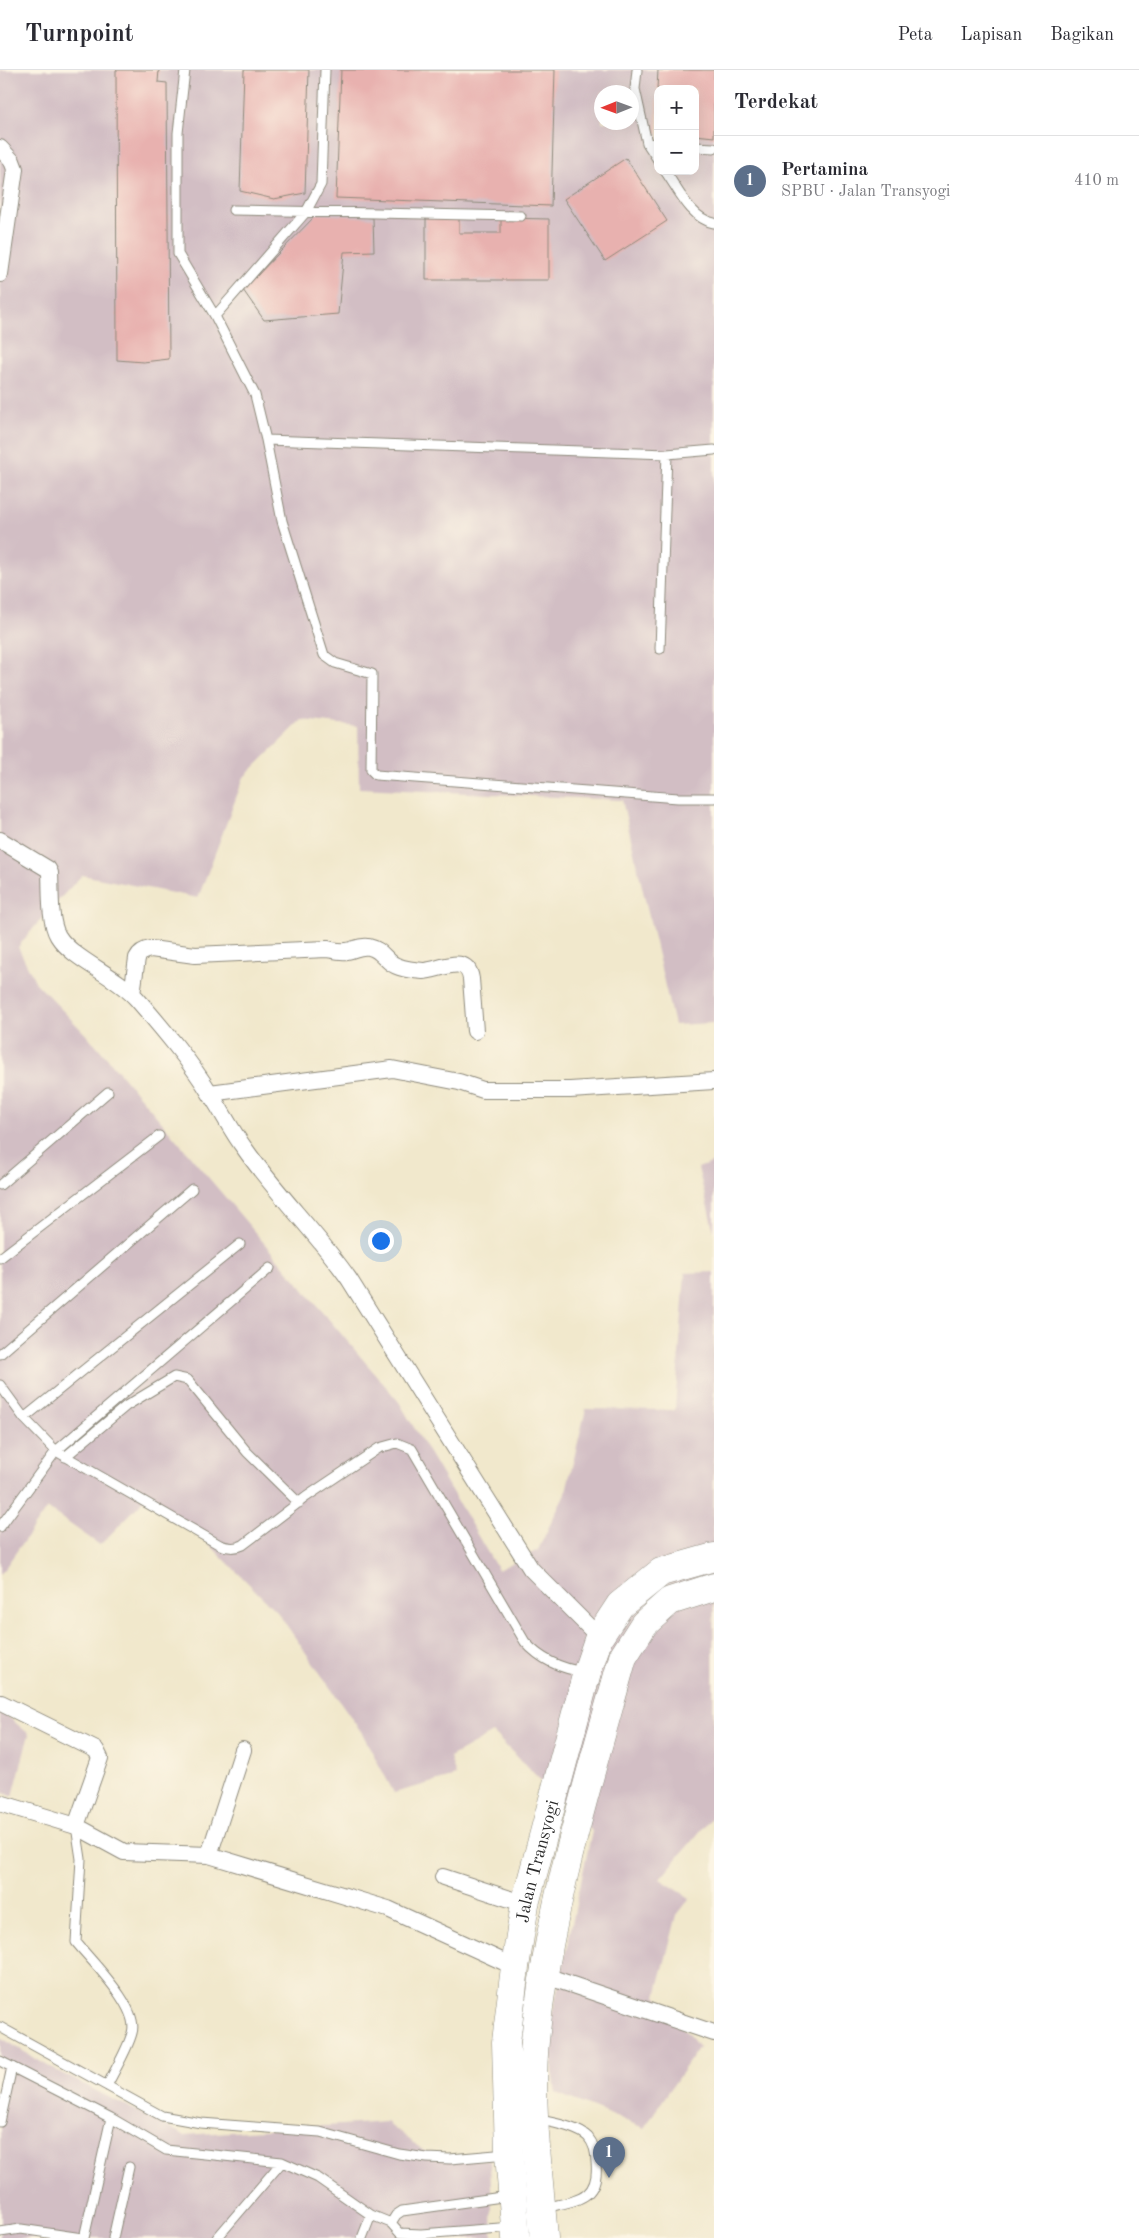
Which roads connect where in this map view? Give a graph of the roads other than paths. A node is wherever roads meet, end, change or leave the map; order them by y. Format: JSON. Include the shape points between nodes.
{"nodes":[{"id":1,"x":185,"y":70,"type":"edge"},
{"id":2,"x":325,"y":70,"type":"edge"},
{"id":3,"x":637,"y":70,"type":"edge"},
{"id":4,"x":647,"y":143,"type":"junction"},
{"id":5,"x":654,"y":144,"type":"edge"},
{"id":6,"x":699,"y":147,"type":"edge"},
{"id":7,"x":0,"y":148,"type":"edge"},
{"id":8,"x":714,"y":148,"type":"edge"},
{"id":9,"x":654,"y":154,"type":"edge"},
{"id":10,"x":668,"y":175,"type":"edge"},
{"id":11,"x":233,"y":210,"type":"dead end"},
{"id":12,"x":306,"y":212,"type":"junction"},
{"id":13,"x":522,"y":216,"type":"dead end"},
{"id":14,"x":714,"y":223,"type":"edge"},
{"id":15,"x":0,"y":274,"type":"edge"},
{"id":16,"x":215,"y":316,"type":"junction"},
{"id":17,"x":266,"y":440,"type":"junction"},
{"id":18,"x":714,"y":450,"type":"edge"},
{"id":19,"x":667,"y":454,"type":"junction"},
{"id":20,"x":660,"y":649,"type":"dead end"},
{"id":21,"x":714,"y":798,"type":"edge"},
{"id":22,"x":1,"y":842,"type":"edge"},
{"id":23,"x":132,"y":994,"type":"junction"},
{"id":24,"x":475,"y":1031,"type":"dead end"},
{"id":25,"x":714,"y":1081,"type":"edge"},
{"id":26,"x":108,"y":1092,"type":"dead end"},
{"id":27,"x":210,"y":1093,"type":"junction"},
{"id":28,"x":159,"y":1136,"type":"dead end"},
{"id":29,"x":0,"y":1185,"type":"edge"},
{"id":30,"x":192,"y":1189,"type":"dead end"},
{"id":31,"x":240,"y":1244,"type":"dead end"},
{"id":32,"x":0,"y":1258,"type":"edge"},
{"id":33,"x":270,"y":1268,"type":"dead end"},
{"id":34,"x":0,"y":1354,"type":"edge"},
{"id":35,"x":0,"y":1385,"type":"edge"},
{"id":36,"x":24,"y":1418,"type":"junction"},
{"id":37,"x":56,"y":1451,"type":"junction"},
{"id":38,"x":65,"y":1456,"type":"junction"},
{"id":39,"x":300,"y":1503,"type":"junction"},
{"id":40,"x":0,"y":1526,"type":"edge"},
{"id":41,"x":714,"y":1557,"type":"edge"},
{"id":42,"x":714,"y":1586,"type":"edge"},
{"id":43,"x":599,"y":1637,"type":"junction"},
{"id":44,"x":587,"y":1672,"type":"junction"},
{"id":45,"x":1,"y":1703,"type":"edge"},
{"id":46,"x":244,"y":1750,"type":"dead end"},
{"id":47,"x":0,"y":1803,"type":"edge"},
{"id":48,"x":76,"y":1826,"type":"junction"},
{"id":49,"x":209,"y":1855,"type":"junction"},
{"id":50,"x":443,"y":1877,"type":"dead end"},
{"id":51,"x":525,"y":1904,"type":"junction"},
{"id":52,"x":515,"y":1967,"type":"junction"},
{"id":53,"x":543,"y":1976,"type":"junction"},
{"id":54,"x":0,"y":2027,"type":"edge"},
{"id":55,"x":714,"y":2033,"type":"edge"},
{"id":56,"x":0,"y":2061,"type":"edge"},
{"id":57,"x":12,"y":2067,"type":"junction"},
{"id":58,"x":107,"y":2086,"type":"junction"},
{"id":59,"x":111,"y":2118,"type":"junction"},
{"id":60,"x":535,"y":2118,"type":"junction"},
{"id":61,"x":0,"y":2122,"type":"edge"},
{"id":62,"x":282,"y":2162,"type":"junction"},
{"id":63,"x":129,"y":2167,"type":"dead end"},
{"id":64,"x":539,"y":2173,"type":"junction"},
{"id":65,"x":511,"y":2175,"type":"junction"},
{"id":66,"x":542,"y":2208,"type":"junction"},
{"id":67,"x":371,"y":2215,"type":"junction"},
{"id":68,"x":391,"y":2224,"type":"junction"},
{"id":69,"x":0,"y":2232,"type":"edge"},
{"id":70,"x":515,"y":2232,"type":"edge"},
{"id":71,"x":83,"y":2238,"type":"edge"},
{"id":72,"x":114,"y":2238,"type":"edge"},
{"id":73,"x":217,"y":2238,"type":"edge"},
{"id":74,"x":362,"y":2238,"type":"edge"},
{"id":75,"x":544,"y":2238,"type":"edge"}],
"edges":[{"from":1,"to":16,"type":"lane","via":[[178,133],[178,254]]},
{"from":2,"to":12,"type":"lane","via":[[321,184]]},
{"from":3,"to":4,"type":"lane","via":[[635,89]]},
{"from":4,"to":5,"type":"lane"},
{"from":4,"to":9,"type":"lane"},
{"from":6,"to":8,"type":"lane"},
{"from":7,"to":15,"type":"street","via":[[15,169]]},
{"from":10,"to":14,"type":"lane","via":[[694,213],[706,222]]},
{"from":11,"to":12,"type":"lane"},
{"from":12,"to":13,"type":"lane"},
{"from":12,"to":16,"type":"lane"},
{"from":16,"to":17,"type":"lane","via":[[255,394]]},
{"from":17,"to":19,"type":"lane"},
{"from":17,"to":21,"type":"lane","via":[[282,521],[324,655],[335,663],[372,674],[371,770],[374,775]]},
{"from":18,"to":19,"type":"lane"},
{"from":19,"to":20,"type":"lane"},
{"from":22,"to":23,"type":"street","via":[[50,872],[54,928],[66,946]]},
{"from":23,"to":24,"type":"street","via":[[137,958],[144,950],[195,954],[346,951],[361,946],[376,949],[396,966],[409,969],[424,971],[447,965],[464,966],[470,971]]},
{"from":23,"to":27,"type":"street"},
{"from":25,"to":27,"type":"street","via":[[570,1090],[483,1090],[392,1069]]},
{"from":26,"to":29,"type":"lane"},
{"from":27,"to":43,"type":"street","via":[[249,1156],[349,1279],[531,1569]]},
{"from":28,"to":32,"type":"lane"},
{"from":30,"to":34,"type":"lane"},
{"from":31,"to":36,"type":"lane"},
{"from":33,"to":37,"type":"lane"},
{"from":35,"to":36,"type":"lane"},
{"from":36,"to":37,"type":"lane"},
{"from":37,"to":38,"type":"lane"},
{"from":37,"to":40,"type":"lane"},
{"from":38,"to":39,"type":"lane","via":[[226,1547],[238,1548]]},
{"from":38,"to":39,"type":"lane","via":[[126,1406],[174,1377],[183,1378],[247,1452]]},
{"from":39,"to":44,"type":"lane","via":[[379,1448],[397,1443],[412,1449],[525,1642],[536,1654],[554,1664]]},
{"from":41,"to":43,"type":"highway","name":"Jalan Transyogi","via":[[660,1572],[620,1605]]},
{"from":42,"to":53,"type":"highway","name":"Jalan Transyogi","via":[[670,1601],[644,1624],[623,1657],[558,1894]]},
{"from":43,"to":44,"type":"highway","name":"Jalan Transyogi"},
{"from":44,"to":51,"type":"highway","name":"Jalan Transyogi"},
{"from":45,"to":48,"type":"street","via":[[96,1750],[100,1758]]},
{"from":46,"to":49,"type":"street"},
{"from":47,"to":48,"type":"street"},
{"from":48,"to":49,"type":"street","via":[[124,1852]]},
{"from":48,"to":58,"type":"lane","via":[[81,1859],[76,1942],[123,1999],[132,2018],[133,2031]]},
{"from":49,"to":52,"type":"street","via":[[388,1909]]},
{"from":50,"to":51,"type":"street"},
{"from":51,"to":52,"type":"highway","name":"Jalan Transyogi"},
{"from":52,"to":65,"type":"highway","name":"Jalan Transyogi","via":[[506,2042]]},
{"from":53,"to":55,"type":"street"},
{"from":53,"to":60,"type":"highway","name":"Jalan Transyogi","via":[[535,2043]]},
{"from":54,"to":58,"type":"lane"},
{"from":56,"to":57,"type":"lane"},
{"from":57,"to":59,"type":"lane"},
{"from":57,"to":61,"type":"lane"},
{"from":58,"to":65,"type":"lane","via":[[162,2116],[320,2132],[400,2154],[450,2159]]},
{"from":59,"to":62,"type":"lane","via":[[166,2150]]},
{"from":59,"to":71,"type":"lane"},
{"from":60,"to":64,"type":"highway","name":"Jalan Transyogi"},
{"from":60,"to":66,"type":"lane","via":[[576,2130],[588,2137],[595,2151],[597,2171],[592,2192],[583,2198]]},
{"from":62,"to":67,"type":"lane","via":[[318,2178]]},
{"from":62,"to":73,"type":"lane"},
{"from":63,"to":72,"type":"lane"},
{"from":64,"to":65,"type":"highway"},
{"from":64,"to":66,"type":"highway","name":"Jalan Transyogi"},
{"from":65,"to":68,"type":"lane","via":[[402,2211]]},
{"from":65,"to":70,"type":"highway","name":"Jalan Transyogi"},
{"from":66,"to":75,"type":"highway","name":"Jalan Transyogi"},
{"from":67,"to":68,"type":"lane"},
{"from":67,"to":74,"type":"lane"},
{"from":68,"to":70,"type":"lane","via":[[406,2234]]},
{"from":69,"to":71,"type":"lane","via":[[21,2229]]}]}
